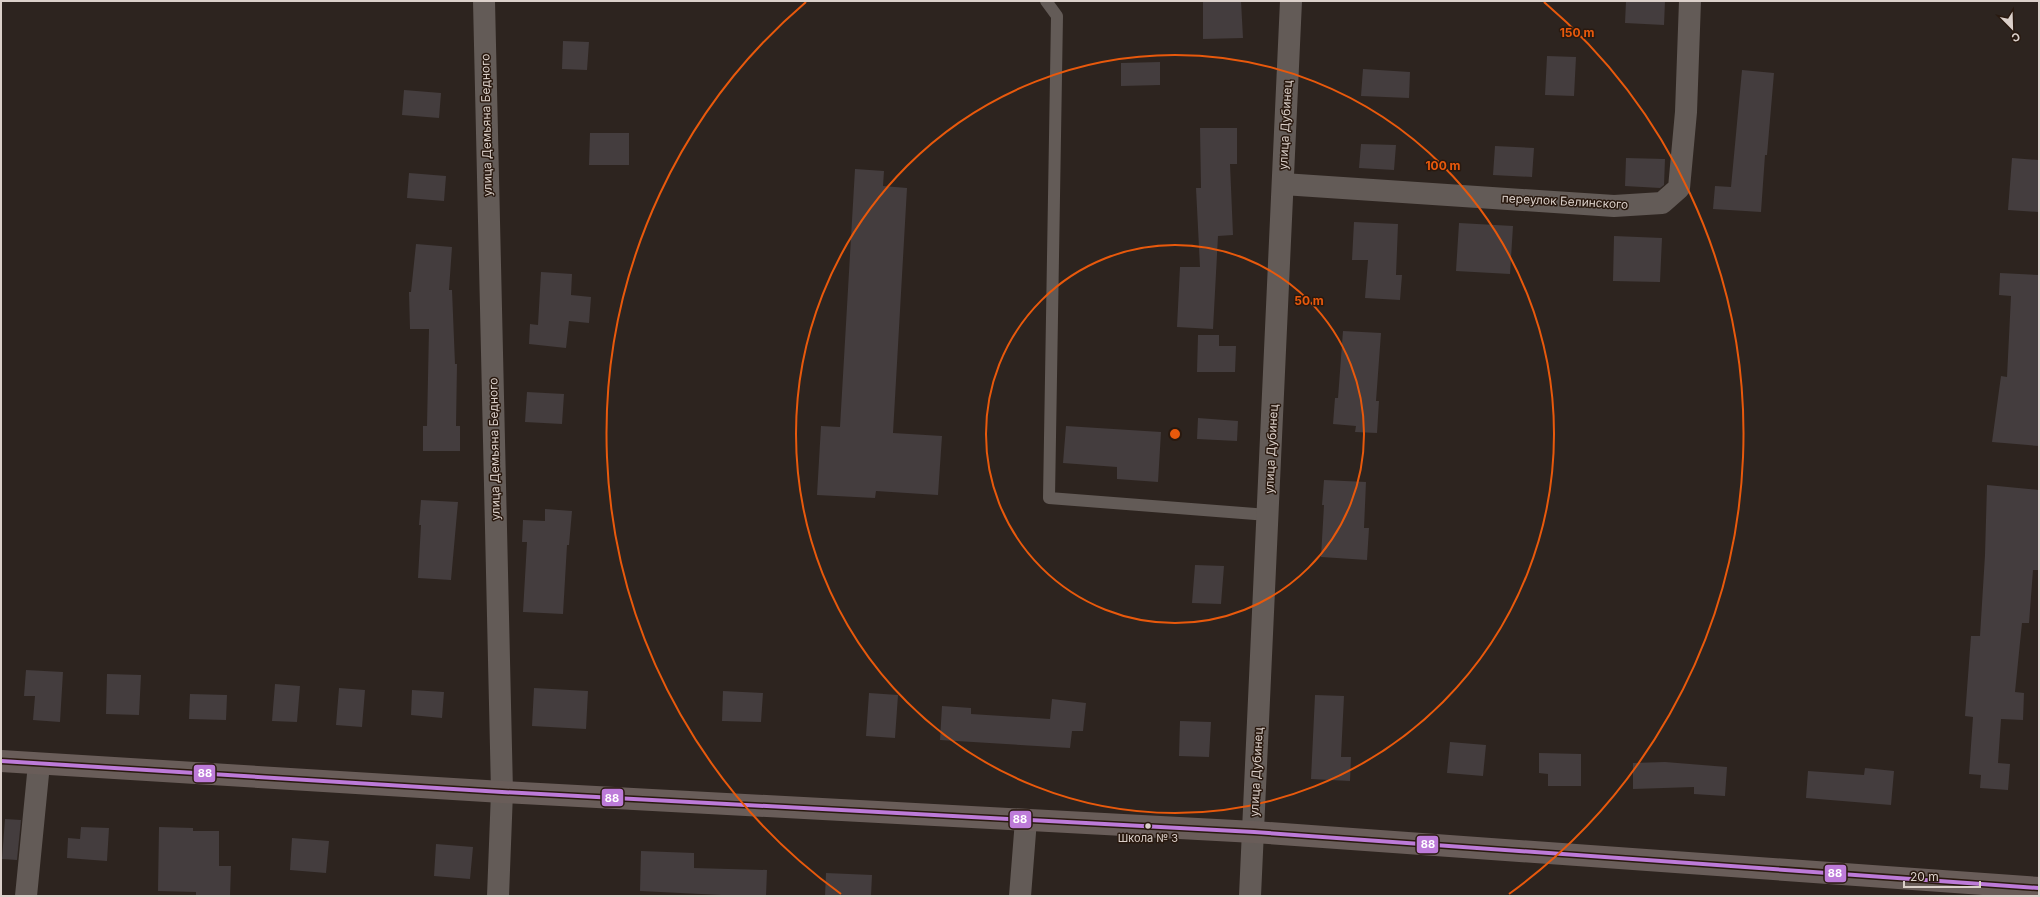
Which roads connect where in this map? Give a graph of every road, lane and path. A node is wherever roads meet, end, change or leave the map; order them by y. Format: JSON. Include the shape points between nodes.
{"nodes":[{"id":1,"x":484,"y":1,"type":"edge"},
{"id":2,"x":1046,"y":1,"type":"edge"},
{"id":3,"x":1291,"y":1,"type":"edge"},
{"id":4,"x":1690,"y":1,"type":"edge"},
{"id":5,"x":1283,"y":184,"type":"junction"},
{"id":6,"x":1268,"y":515,"type":"junction"},
{"id":7,"x":1,"y":761,"type":"edge"},
{"id":8,"x":40,"y":764,"type":"junction"},
{"id":9,"x":502,"y":792,"type":"junction"},
{"id":10,"x":1026,"y":820,"type":"junction"},
{"id":11,"x":1254,"y":832,"type":"junction"},
{"id":12,"x":2039,"y":888,"type":"edge"},
{"id":13,"x":26,"y":896,"type":"edge"},
{"id":14,"x":498,"y":896,"type":"edge"},
{"id":15,"x":1020,"y":896,"type":"edge"},
{"id":16,"x":1250,"y":896,"type":"edge"}],
"edges":[{"from":1,"to":9,"type":"street","name":"улица Демьяна Бедного"},
{"from":2,"to":6,"type":"lane","via":[[1057,16],[1050,498]]},
{"from":3,"to":5,"type":"street","name":"улица Дубинец"},
{"from":4,"to":5,"type":"street","name":"переулок Белинского","via":[[1686,112],[1679,188],[1662,203],[1614,206]]},
{"from":5,"to":6,"type":"street","name":"улица Дубинец"},
{"from":6,"to":11,"type":"street","name":"улица Дубинец"},
{"from":7,"to":8,"type":"main road"},
{"from":8,"to":9,"type":"main road"},
{"from":8,"to":13,"type":"street"},
{"from":9,"to":10,"type":"main road"},
{"from":9,"to":14,"type":"street","name":"улица Демьяна Бедного"},
{"from":10,"to":11,"type":"main road"},
{"from":10,"to":15,"type":"street"},
{"from":11,"to":12,"type":"main road"},
{"from":11,"to":16,"type":"street","name":"улица Дубинец"}]}
